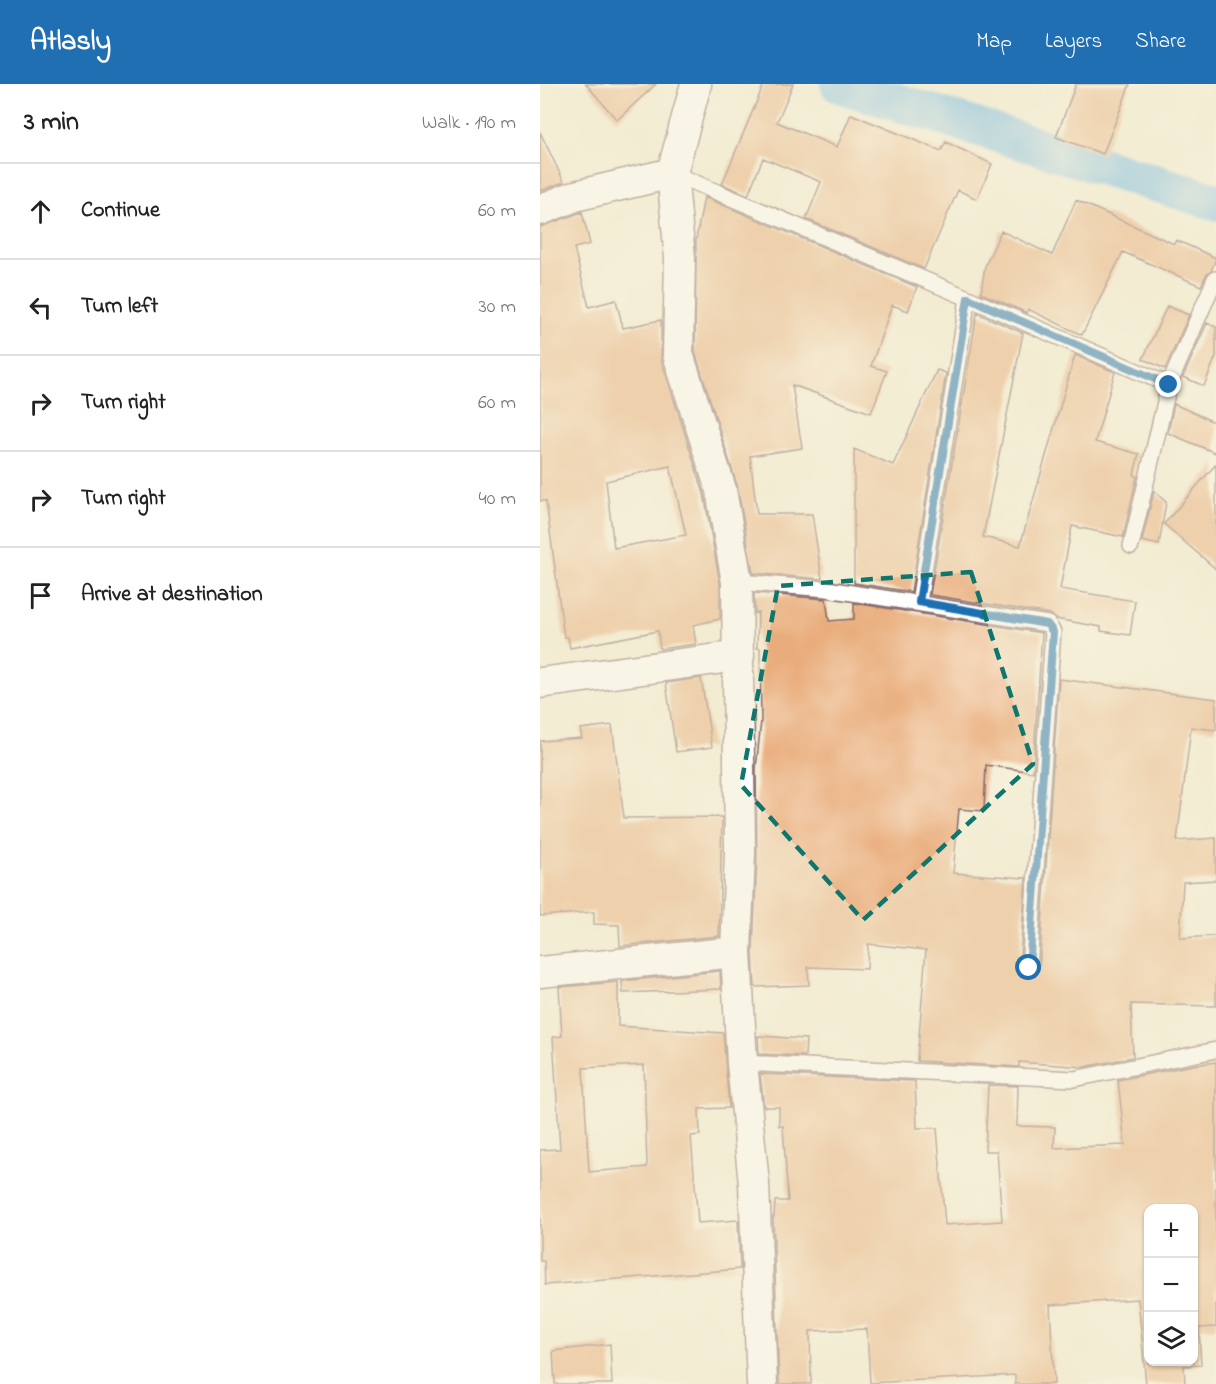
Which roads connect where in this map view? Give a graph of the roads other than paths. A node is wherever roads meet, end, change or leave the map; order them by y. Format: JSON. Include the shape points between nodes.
{"nodes":[{"id":1,"x":696,"y":84,"type":"edge"},
{"id":2,"x":672,"y":173,"type":"junction"},
{"id":3,"x":540,"y":210,"type":"edge"},
{"id":4,"x":1215,"y":279,"type":"edge"},
{"id":5,"x":968,"y":298,"type":"junction"},
{"id":6,"x":1169,"y":385,"type":"junction"},
{"id":7,"x":1131,"y":546,"type":"dead end"},
{"id":8,"x":738,"y":582,"type":"junction"},
{"id":9,"x":919,"y":602,"type":"junction"},
{"id":10,"x":739,"y":656,"type":"junction"},
{"id":11,"x":540,"y":683,"type":"edge"},
{"id":12,"x":736,"y":952,"type":"junction"},
{"id":13,"x":1029,"y":968,"type":"dead end"},
{"id":14,"x":540,"y":972,"type":"edge"},
{"id":15,"x":1216,"y":1050,"type":"edge"},
{"id":16,"x":742,"y":1063,"type":"junction"},
{"id":17,"x":762,"y":1384,"type":"edge"}],
"edges":[{"from":1,"to":2,"type":"street"},
{"from":2,"to":3,"type":"street","via":[[575,196]]},
{"from":2,"to":5,"type":"lane"},
{"from":2,"to":8,"type":"street","via":[[680,258],[678,354],[721,490]]},
{"from":4,"to":6,"type":"lane"},
{"from":5,"to":6,"type":"lane"},
{"from":5,"to":9,"type":"lane"},
{"from":6,"to":7,"type":"lane"},
{"from":8,"to":9,"type":"lane"},
{"from":8,"to":10,"type":"street"},
{"from":9,"to":13,"type":"lane","via":[[1047,624],[1053,632]]},
{"from":10,"to":11,"type":"street"},
{"from":10,"to":12,"type":"street"},
{"from":12,"to":14,"type":"street"},
{"from":12,"to":16,"type":"street"},
{"from":15,"to":16,"type":"lane","via":[[1074,1079]]},
{"from":16,"to":17,"type":"street","via":[[754,1184]]}]}
